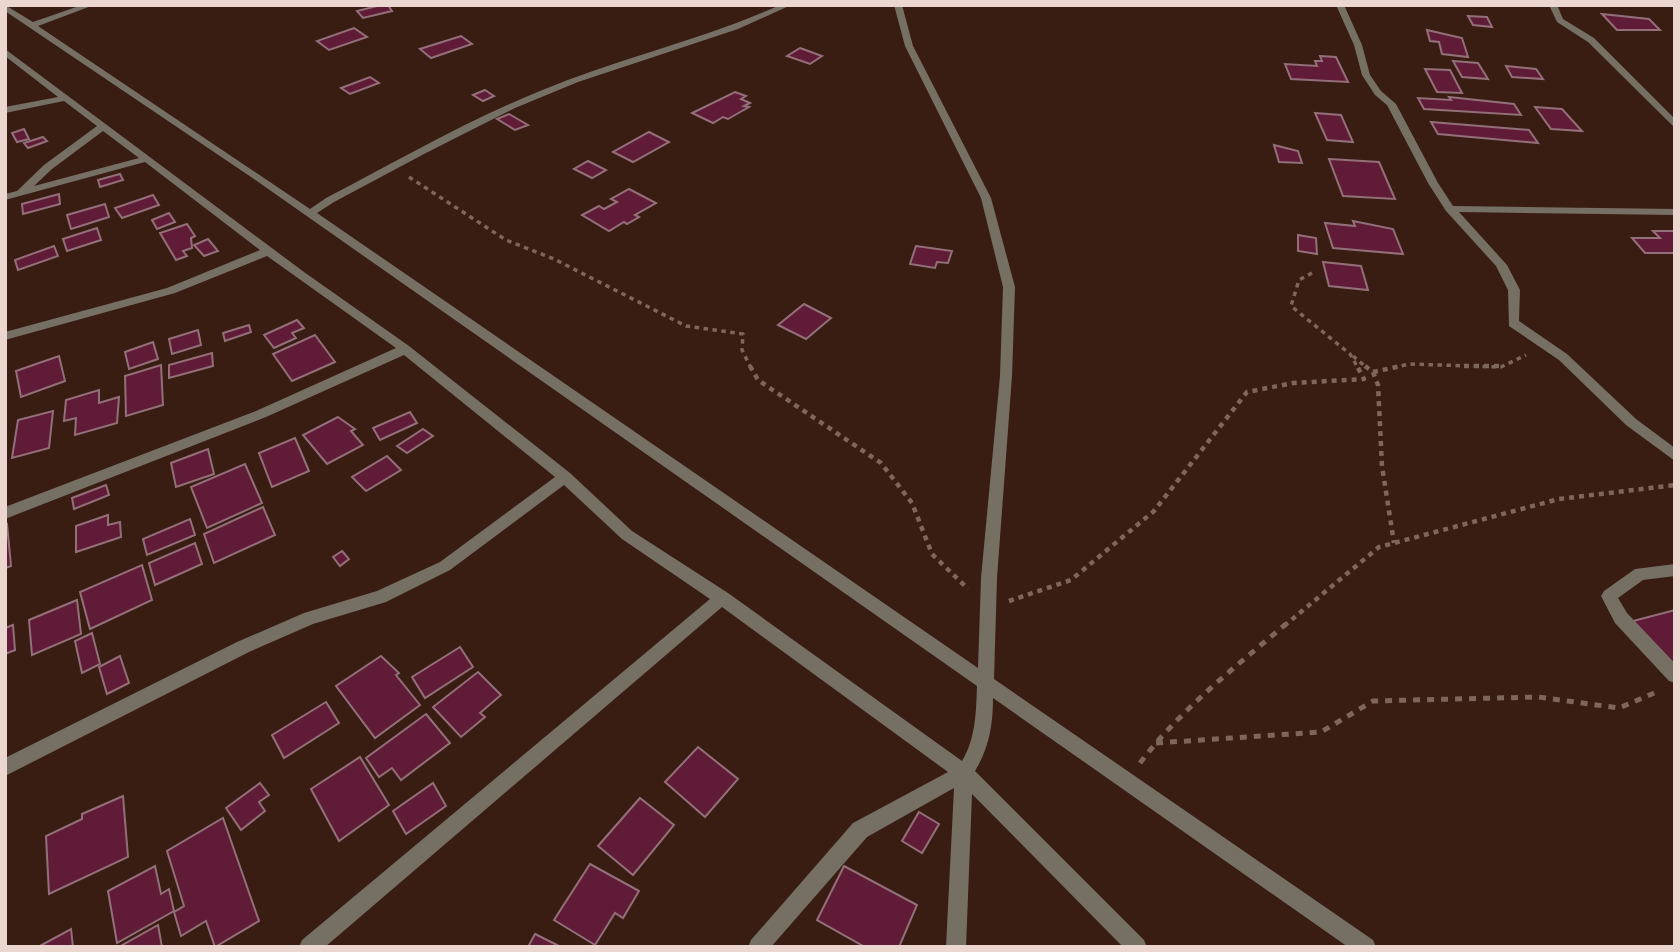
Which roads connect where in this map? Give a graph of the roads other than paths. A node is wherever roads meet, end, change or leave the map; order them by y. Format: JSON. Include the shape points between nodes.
{"nodes":[{"id":1,"x":90,"y":5,"type":"edge"},
{"id":2,"x":787,"y":5,"type":"edge"},
{"id":3,"x":898,"y":5,"type":"edge"},
{"id":4,"x":1340,"y":5,"type":"edge"},
{"id":5,"x":1553,"y":5,"type":"edge"},
{"id":6,"x":5,"y":6,"type":"edge"},
{"id":7,"x":32,"y":25,"type":"junction"},
{"id":8,"x":5,"y":52,"type":"edge"},
{"id":9,"x":66,"y":97,"type":"junction"},
{"id":10,"x":5,"y":110,"type":"edge"},
{"id":11,"x":1675,"y":125,"type":"edge"},
{"id":12,"x":104,"y":126,"type":"junction"},
{"id":13,"x":146,"y":159,"type":"junction"},
{"id":14,"x":20,"y":193,"type":"junction"},
{"id":15,"x":5,"y":197,"type":"edge"},
{"id":16,"x":1450,"y":209,"type":"junction"},
{"id":17,"x":1675,"y":212,"type":"edge"},
{"id":18,"x":311,"y":214,"type":"junction"},
{"id":19,"x":268,"y":251,"type":"junction"},
{"id":20,"x":5,"y":336,"type":"edge"},
{"id":21,"x":405,"y":349,"type":"junction"},
{"id":22,"x":1675,"y":456,"type":"edge"},
{"id":23,"x":565,"y":477,"type":"junction"},
{"id":24,"x":5,"y":513,"type":"edge"},
{"id":25,"x":1675,"y":570,"type":"edge"},
{"id":26,"x":722,"y":598,"type":"junction"},
{"id":27,"x":1675,"y":677,"type":"edge"},
{"id":28,"x":984,"y":682,"type":"junction"},
{"id":29,"x":5,"y":767,"type":"edge"},
{"id":30,"x":964,"y":773,"type":"junction"},
{"id":31,"x":309,"y":947,"type":"edge"},
{"id":32,"x":758,"y":947,"type":"edge"},
{"id":33,"x":956,"y":947,"type":"edge"},
{"id":34,"x":1137,"y":947,"type":"edge"},
{"id":35,"x":1366,"y":947,"type":"edge"}],
"edges":[{"from":1,"to":7,"type":"street"},
{"from":2,"to":18,"type":"street","via":[[751,23],[575,80],[512,106]]},
{"from":3,"to":28,"type":"street","via":[[909,46],[986,198],[1009,287]]},
{"from":4,"to":16,"type":"street","via":[[1366,75],[1391,104]]},
{"from":5,"to":11,"type":"street","via":[[1560,20],[1591,40]]},
{"from":6,"to":7,"type":"street"},
{"from":7,"to":18,"type":"street"},
{"from":8,"to":9,"type":"street"},
{"from":9,"to":10,"type":"street"},
{"from":9,"to":12,"type":"street"},
{"from":12,"to":13,"type":"street"},
{"from":12,"to":14,"type":"street"},
{"from":13,"to":14,"type":"street"},
{"from":13,"to":19,"type":"street"},
{"from":14,"to":15,"type":"street"},
{"from":16,"to":17,"type":"street"},
{"from":16,"to":22,"type":"street","via":[[1502,265],[1514,290],[1513,323],[1563,357],[1631,422]]},
{"from":18,"to":28,"type":"street"},
{"from":19,"to":20,"type":"street","via":[[167,295]]},
{"from":19,"to":21,"type":"street"},
{"from":21,"to":23,"type":"street"},
{"from":21,"to":24,"type":"street","via":[[261,414]]},
{"from":23,"to":26,"type":"street","via":[[627,534]]},
{"from":23,"to":29,"type":"street","via":[[446,566],[381,597],[310,618],[243,647]]},
{"from":25,"to":27,"type":"street","via":[[1640,574],[1609,596],[1622,618]]},
{"from":26,"to":30,"type":"street"},
{"from":26,"to":31,"type":"street"},
{"from":28,"to":30,"type":"street","via":[[984,722],[977,752]]},
{"from":28,"to":35,"type":"street"},
{"from":30,"to":32,"type":"street","via":[[860,830]]},
{"from":30,"to":33,"type":"street"},
{"from":30,"to":34,"type":"street"}]}
